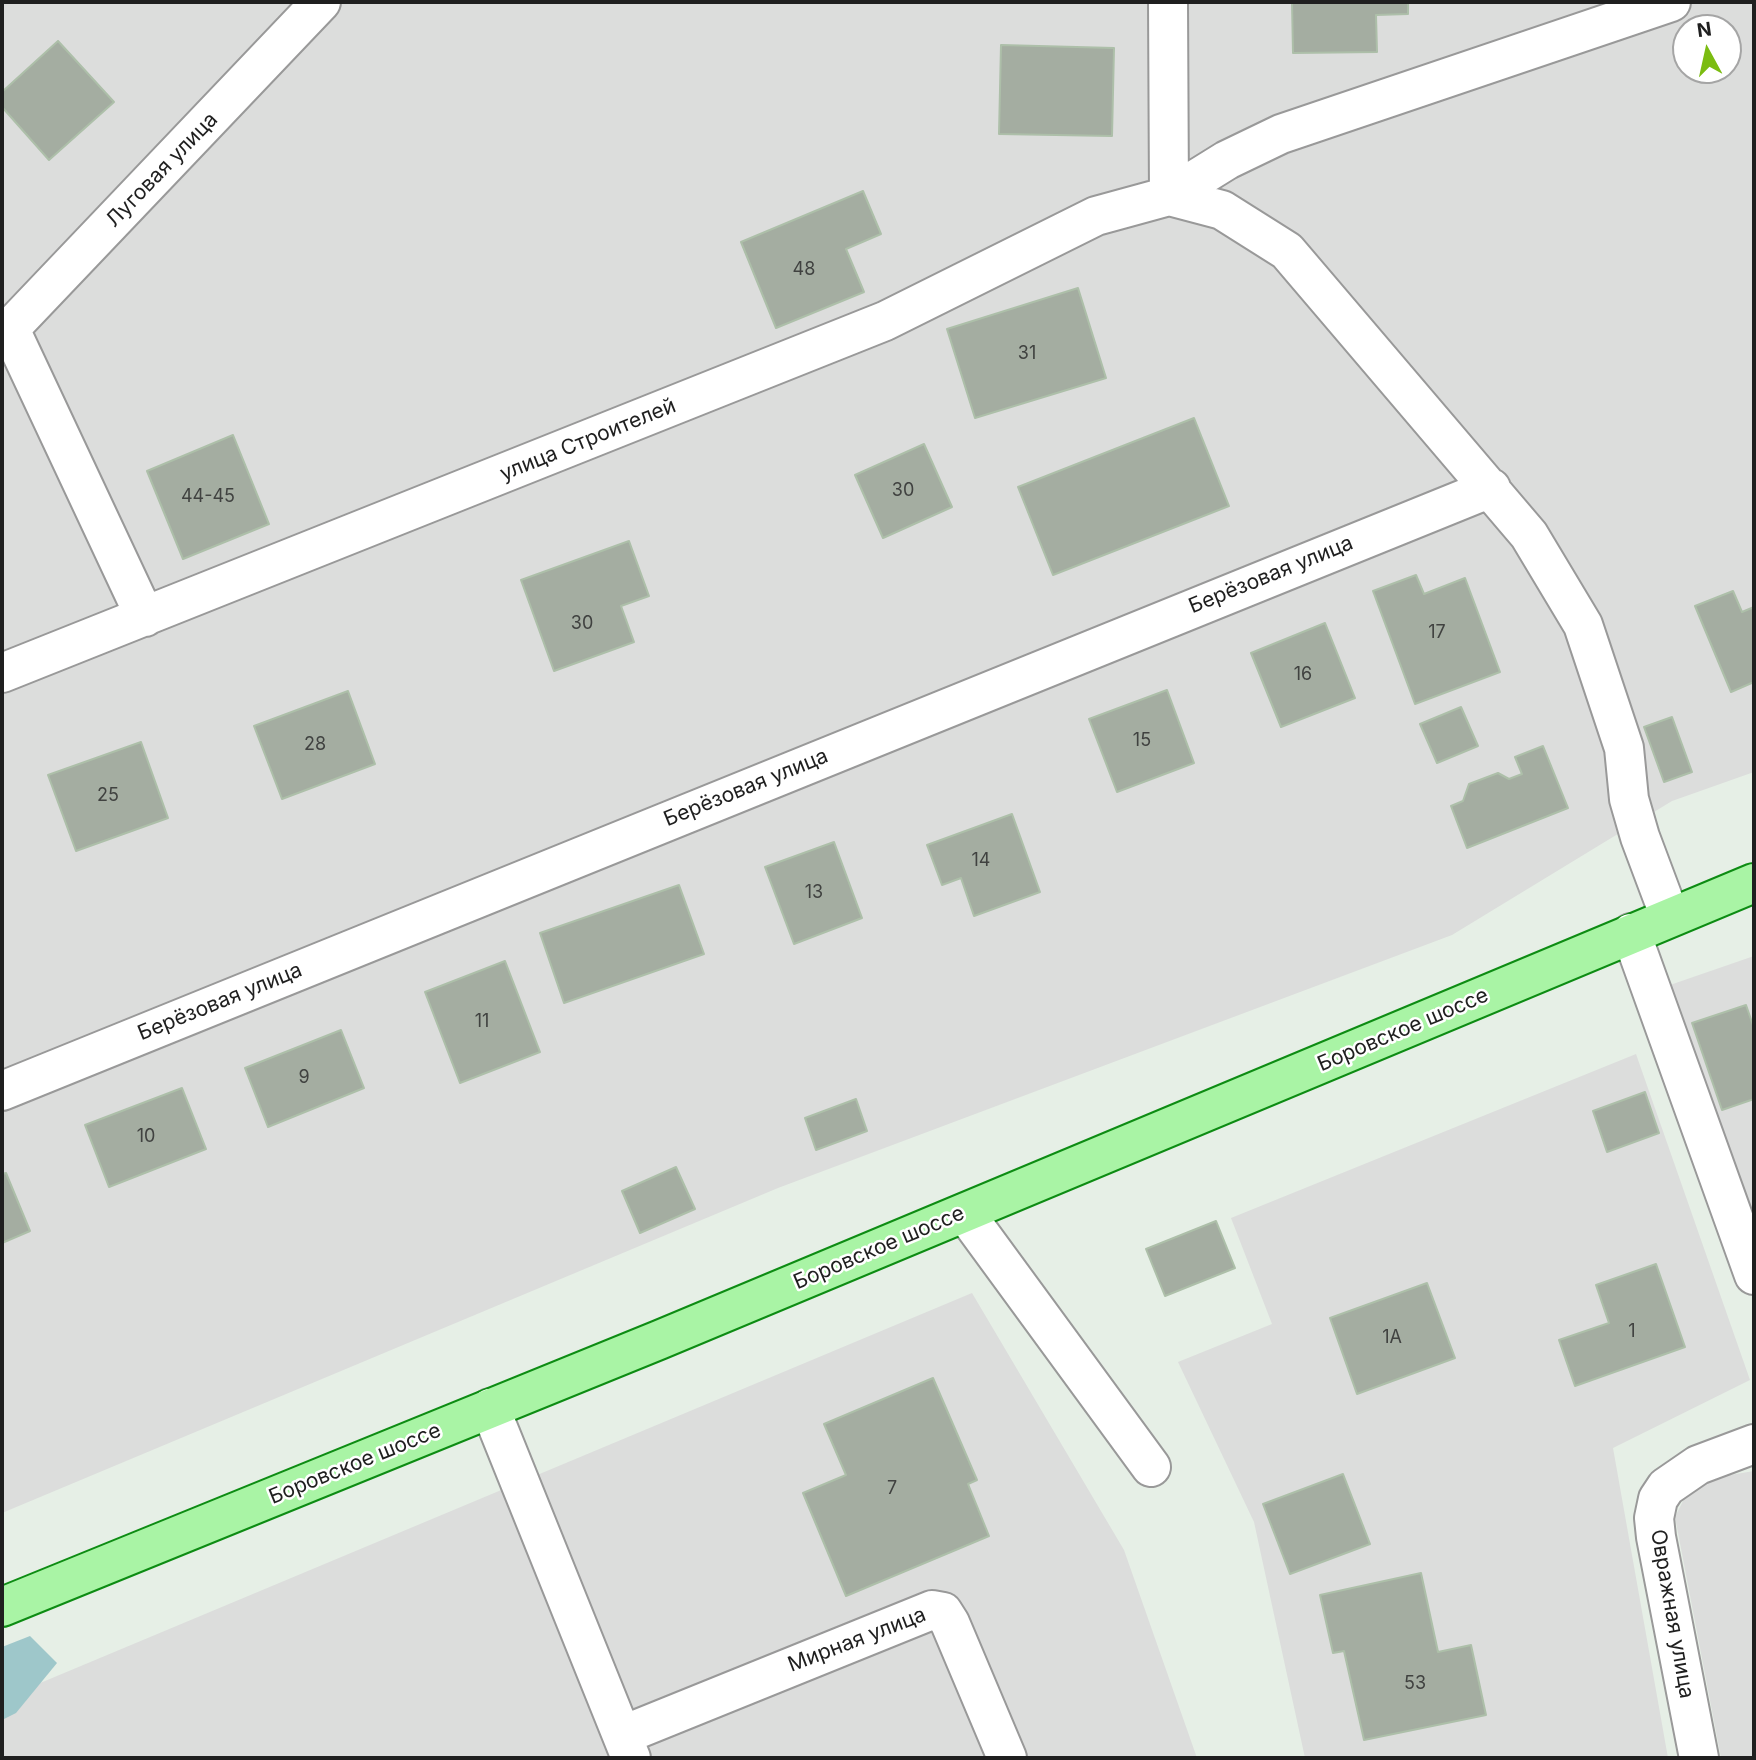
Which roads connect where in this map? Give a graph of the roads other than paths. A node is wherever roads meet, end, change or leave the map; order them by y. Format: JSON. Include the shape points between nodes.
{"nodes":[{"id":1,"x":321,"y":2,"type":"edge"},
{"id":2,"x":1168,"y":2,"type":"edge"},
{"id":3,"x":1671,"y":2,"type":"edge"},
{"id":4,"x":1169,"y":196,"type":"junction"},
{"id":5,"x":6,"y":333,"type":"edge"},
{"id":6,"x":1491,"y":488,"type":"junction"},
{"id":7,"x":145,"y":617,"type":"junction"},
{"id":8,"x":2,"y":673,"type":"edge"},
{"id":9,"x":1754,"y":883,"type":"edge"},
{"id":10,"x":1670,"y":917,"type":"junction"},
{"id":11,"x":1631,"y":933,"type":"junction"},
{"id":12,"x":2,"y":1091,"type":"edge"},
{"id":13,"x":965,"y":1213,"type":"junction"},
{"id":14,"x":1754,"y":1275,"type":"edge"},
{"id":15,"x":490,"y":1408,"type":"junction"},
{"id":16,"x":1754,"y":1444,"type":"edge"},
{"id":17,"x":1152,"y":1466,"type":"dead end"},
{"id":18,"x":2,"y":1607,"type":"edge"},
{"id":19,"x":627,"y":1747,"type":"edge"},
{"id":20,"x":1007,"y":1758,"type":"edge"},
{"id":21,"x":1699,"y":1758,"type":"edge"}],
"edges":[{"from":1,"to":5,"type":"street","name":"Луговая улица"},
{"from":2,"to":4,"type":"street"},
{"from":3,"to":4,"type":"street","via":[[1281,134]]},
{"from":4,"to":6,"type":"street","via":[[1222,210],[1287,251]]},
{"from":4,"to":7,"type":"street","name":"улица Строителей","via":[[1096,216],[885,321]]},
{"from":5,"to":7,"type":"street"},
{"from":6,"to":10,"type":"street","via":[[1529,535],[1583,625],[1624,748],[1629,799],[1640,837]]},
{"from":6,"to":12,"type":"street","name":"Берёзовая улица"},
{"from":7,"to":8,"type":"street","name":"улица Строителей"},
{"from":9,"to":10,"type":"main road","name":"Боровское шоссе"},
{"from":10,"to":11,"type":"main road","name":"Боровское шоссе"},
{"from":11,"to":13,"type":"main road","name":"Боровское шоссе"},
{"from":11,"to":14,"type":"street"},
{"from":13,"to":15,"type":"main road","name":"Боровское шоссе"},
{"from":13,"to":17,"type":"street"},
{"from":15,"to":18,"type":"main road","name":"Боровское шоссе"},
{"from":15,"to":19,"type":"street","name":"Мирная улица"},
{"from":16,"to":21,"type":"street","name":"Овражная улица","via":[[1699,1465],[1666,1487],[1656,1509],[1656,1537]]},
{"from":19,"to":20,"type":"street","name":"Мирная улица","via":[[932,1610],[943,1612],[950,1623]]}]}
